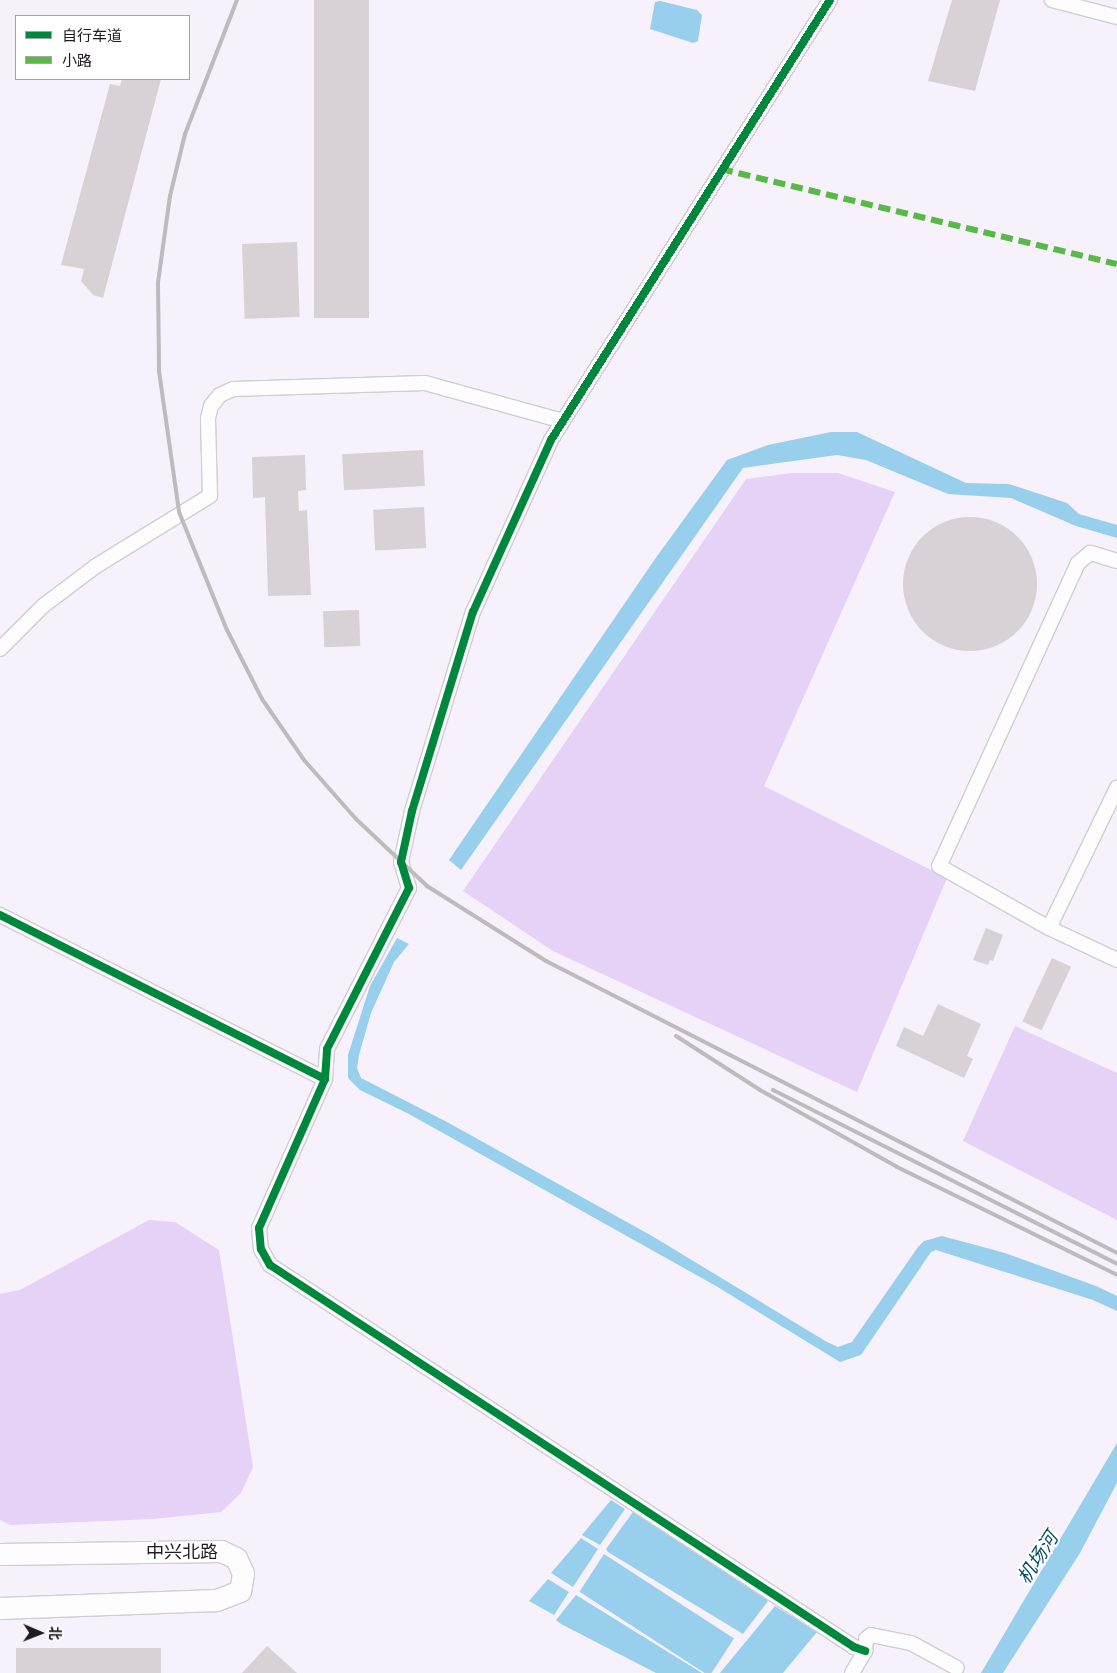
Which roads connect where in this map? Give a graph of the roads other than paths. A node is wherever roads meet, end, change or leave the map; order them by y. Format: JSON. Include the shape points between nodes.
{"nodes":[{"id":1,"x":830,"y":0,"type":"edge"},
{"id":2,"x":1052,"y":0,"type":"edge"},
{"id":3,"x":1117,"y":17,"type":"edge"},
{"id":4,"x":563,"y":421,"type":"junction"},
{"id":5,"x":1117,"y":561,"type":"edge"},
{"id":6,"x":0,"y":649,"type":"edge"},
{"id":7,"x":1117,"y":788,"type":"edge"},
{"id":8,"x":0,"y":915,"type":"edge"},
{"id":9,"x":1049,"y":928,"type":"junction"},
{"id":10,"x":1117,"y":960,"type":"edge"},
{"id":11,"x":325,"y":1080,"type":"junction"},
{"id":12,"x":0,"y":1554,"type":"edge"},
{"id":13,"x":0,"y":1608,"type":"edge"},
{"id":14,"x":865,"y":1651,"type":"junction"},
{"id":15,"x":957,"y":1668,"type":"dead end"},
{"id":16,"x":852,"y":1673,"type":"edge"}],
"edges":[{"from":1,"to":4,"type":"street"},
{"from":2,"to":3,"type":"street"},
{"from":4,"to":6,"type":"street","via":[[425,383],[233,389],[220,395],[208,418],[210,496],[96,566],[43,606]]},
{"from":4,"to":11,"type":"street","via":[[551,440],[474,612],[412,811],[401,862],[409,888],[327,1049]]},
{"from":5,"to":9,"type":"street","via":[[1090,553],[1078,563],[939,866]]},
{"from":7,"to":9,"type":"street"},
{"from":8,"to":11,"type":"street"},
{"from":9,"to":10,"type":"street"},
{"from":11,"to":14,"type":"street","via":[[259,1228],[261,1249],[270,1265],[854,1647]]},
{"from":12,"to":13,"type":"main road","name":"中兴北路","via":[[220,1550],[236,1558],[243,1573],[240,1591],[216,1600]]},
{"from":14,"to":15,"type":"street","via":[[866,1639],[872,1635],[911,1643]]},
{"from":14,"to":16,"type":"street"}]}
